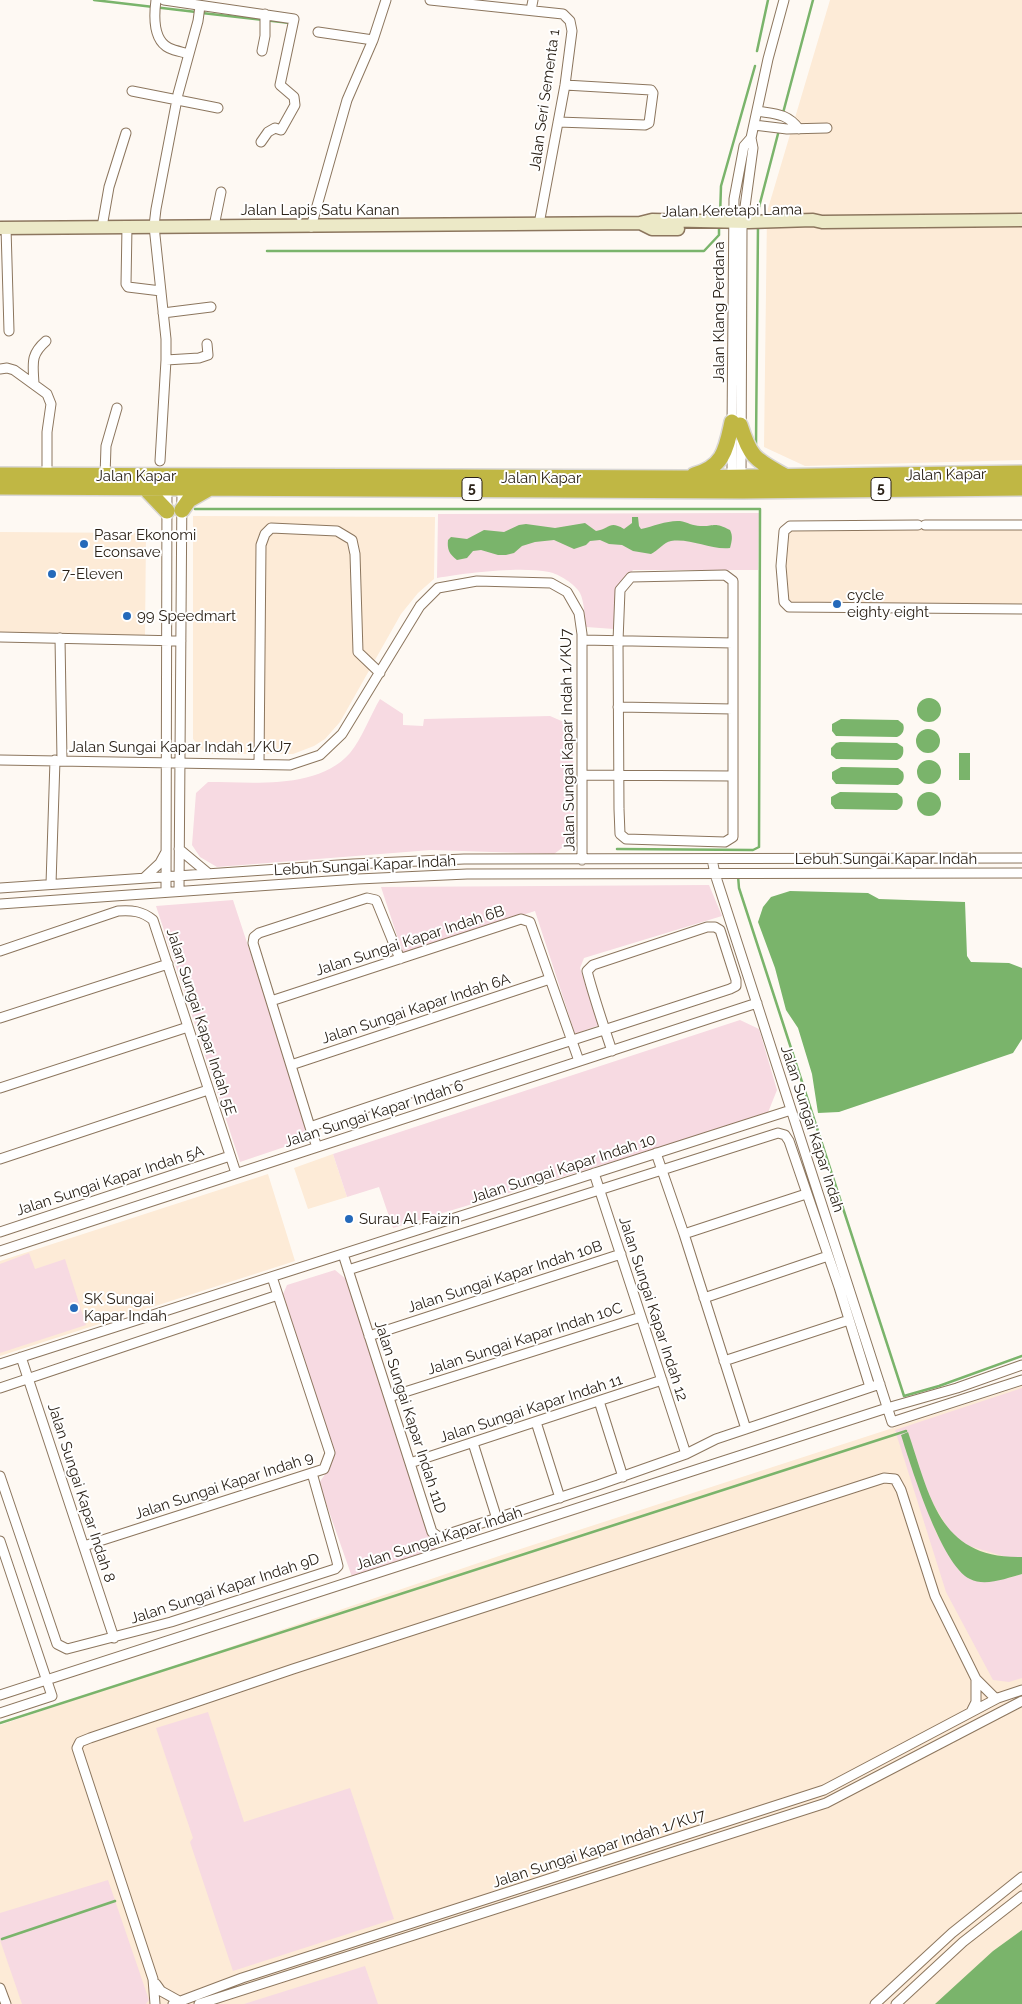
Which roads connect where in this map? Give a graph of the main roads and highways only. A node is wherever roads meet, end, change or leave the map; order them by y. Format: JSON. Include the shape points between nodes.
{"nodes":[{"id":1,"x":1022,"y":473,"type":"edge"},
{"id":2,"x":0,"y":475,"type":"edge"},
{"id":3,"x":787,"y":477,"type":"junction"},
{"id":4,"x":683,"y":478,"type":"junction"},
{"id":5,"x":175,"y":482,"type":"junction"},
{"id":6,"x":736,"y":484,"type":"junction"},
{"id":7,"x":144,"y":487,"type":"junction"},
{"id":8,"x":212,"y":487,"type":"junction"},
{"id":9,"x":0,"y":488,"type":"edge"},
{"id":10,"x":1022,"y":488,"type":"edge"}],
"edges":[{"from":1,"to":3,"type":"highway","name":"Jalan Kapar","number":"5"},
{"from":2,"to":5,"type":"highway","name":"Jalan Kapar","number":"5","via":[[105,476]]},
{"from":3,"to":4,"type":"highway","via":[[753,456],[736,423],[716,465],[706,472]]},
{"from":3,"to":6,"type":"highway","name":"Jalan Kapar","number":"5"},
{"from":4,"to":5,"type":"highway","name":"Jalan Kapar","number":"5"},
{"from":4,"to":6,"type":"highway","name":"Jalan Kapar","number":"5"},
{"from":5,"to":7,"type":"highway","name":"Jalan Kapar","number":"5"},
{"from":5,"to":8,"type":"highway","name":"Jalan Kapar","number":"5"},
{"from":6,"to":8,"type":"highway","name":"Jalan Kapar","number":"5"},
{"from":6,"to":10,"type":"highway","name":"Jalan Kapar","number":"5"},
{"from":7,"to":8,"type":"highway","via":[[175,510]]},
{"from":7,"to":9,"type":"highway","name":"Jalan Kapar","number":"5"}]}
